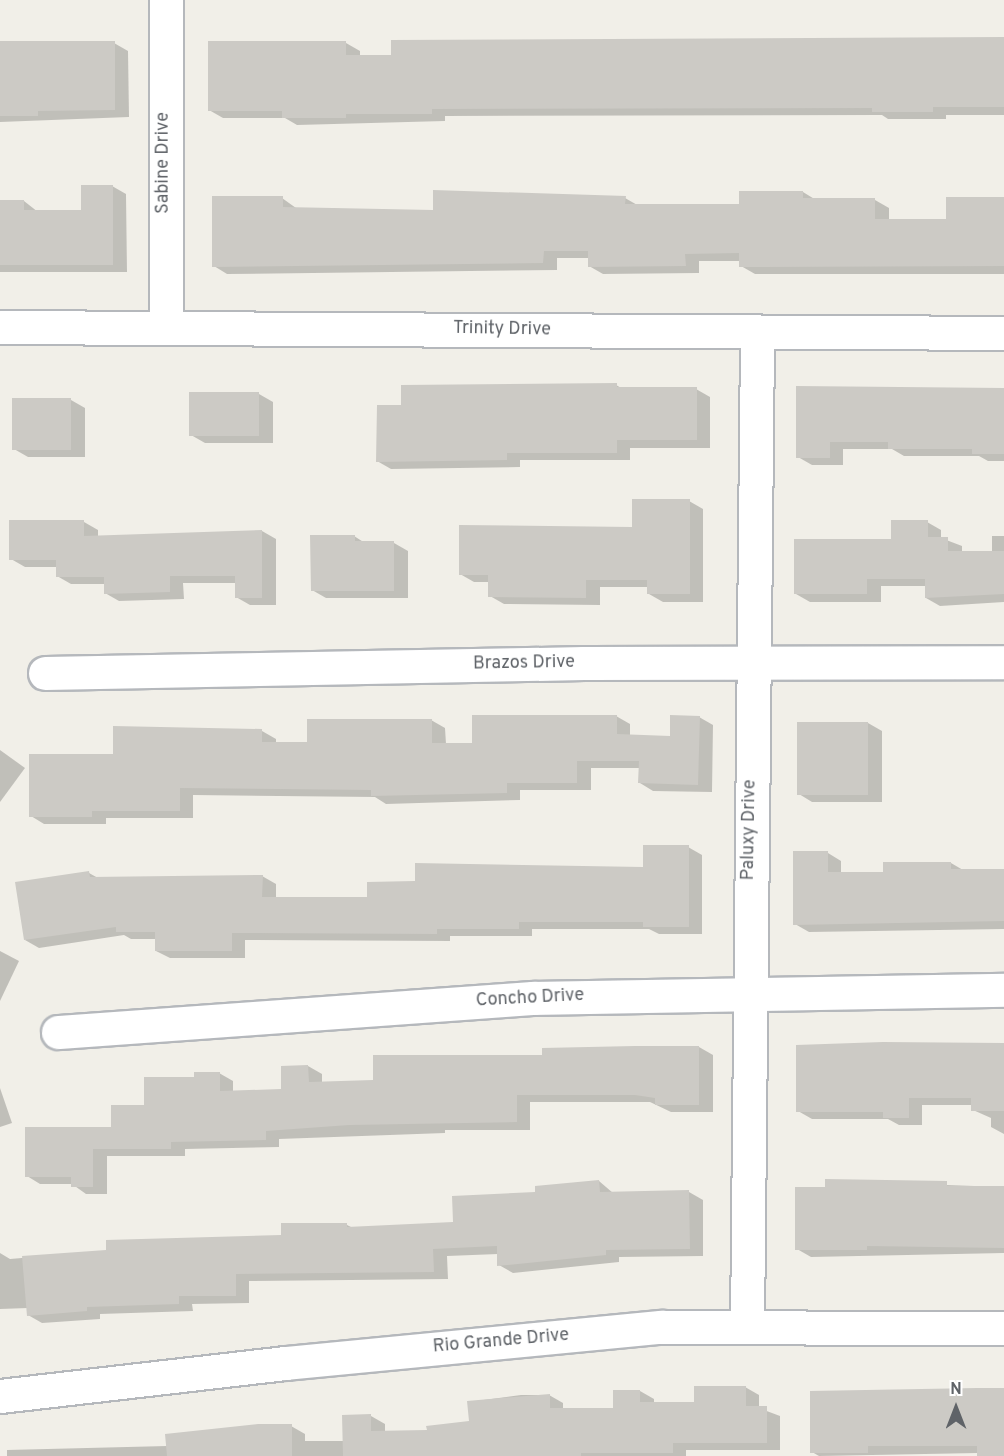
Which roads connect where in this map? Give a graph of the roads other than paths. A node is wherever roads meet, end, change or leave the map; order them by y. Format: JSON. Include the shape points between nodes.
{"nodes":[{"id":1,"x":166,"y":0,"type":"edge"},
{"id":2,"x":166,"y":326,"type":"junction"},
{"id":3,"x":0,"y":327,"type":"edge"},
{"id":4,"x":757,"y":333,"type":"junction"},
{"id":5,"x":1004,"y":333,"type":"edge"},
{"id":6,"x":1004,"y":662,"type":"edge"},
{"id":7,"x":751,"y":663,"type":"junction"},
{"id":8,"x":45,"y":673,"type":"dead end"},
{"id":9,"x":1004,"y":990,"type":"edge"},
{"id":10,"x":748,"y":991,"type":"junction"},
{"id":11,"x":58,"y":1032,"type":"dead end"},
{"id":12,"x":747,"y":1327,"type":"junction"},
{"id":13,"x":1004,"y":1328,"type":"edge"},
{"id":14,"x":0,"y":1396,"type":"edge"}],
"edges":[{"from":1,"to":2,"type":"street","name":"Sabine Drive"},
{"from":2,"to":3,"type":"street","name":"Trinity Drive"},
{"from":2,"to":4,"type":"street","name":"Trinity Drive"},
{"from":4,"to":5,"type":"street","name":"Trinity Drive"},
{"from":4,"to":7,"type":"street","name":"Paluxy Drive"},
{"from":6,"to":7,"type":"street","name":"Brazos Drive"},
{"from":7,"to":8,"type":"street","name":"Brazos Drive"},
{"from":7,"to":10,"type":"street","name":"Paluxy Drive"},
{"from":9,"to":10,"type":"street","name":"Concho Drive"},
{"from":10,"to":11,"type":"street","name":"Concho Drive","via":[[533,998]]},
{"from":10,"to":12,"type":"street","name":"Paluxy Drive"},
{"from":12,"to":13,"type":"street","name":"Rio Grande Drive"},
{"from":12,"to":14,"type":"street","name":"Rio Grande Drive","via":[[649,1328],[285,1363]]}]}
